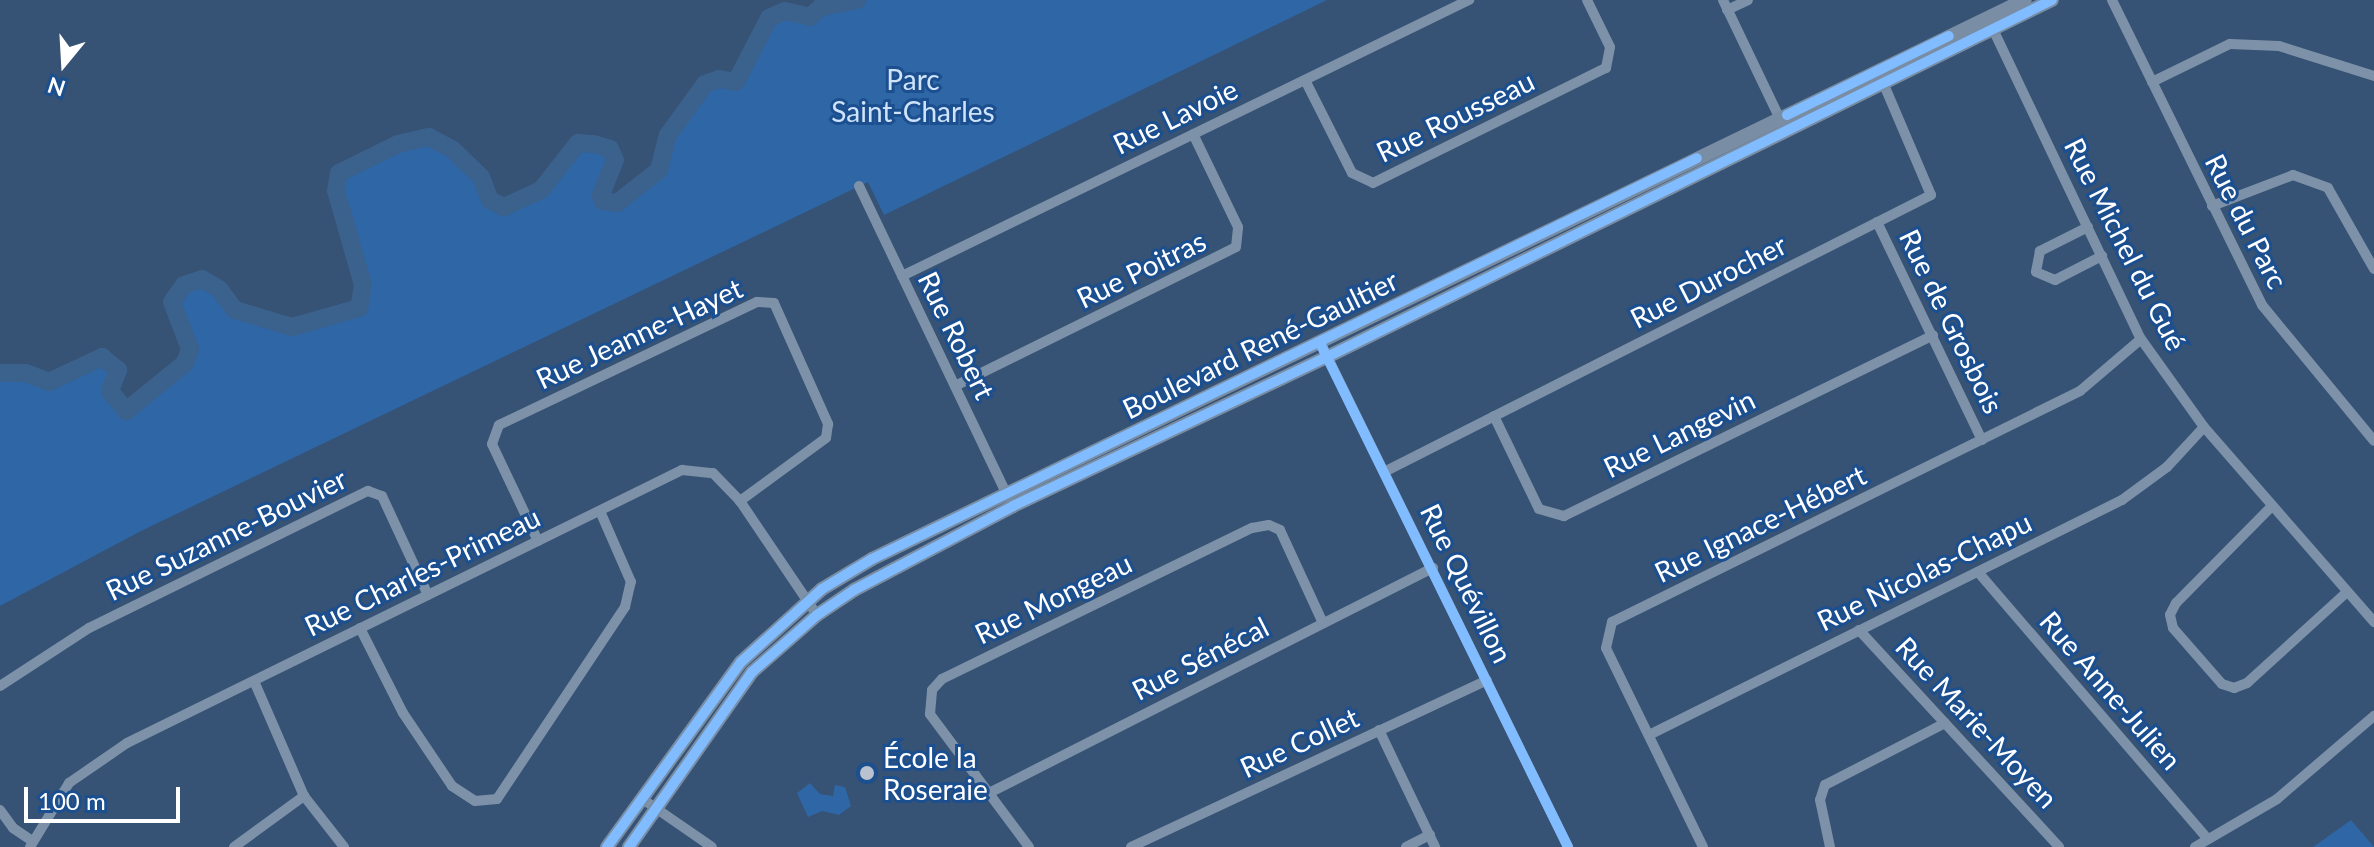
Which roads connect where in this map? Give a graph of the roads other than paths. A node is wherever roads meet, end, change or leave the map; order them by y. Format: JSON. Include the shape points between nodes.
{"nodes":[{"id":1,"x":1469,"y":0,"type":"edge"},
{"id":2,"x":1587,"y":0,"type":"edge"},
{"id":3,"x":1748,"y":0,"type":"edge"},
{"id":4,"x":2025,"y":0,"type":"edge"},
{"id":5,"x":2052,"y":0,"type":"edge"},
{"id":6,"x":2112,"y":0,"type":"edge"},
{"id":7,"x":1725,"y":5,"type":"edge"},
{"id":8,"x":1990,"y":23,"type":"junction"},
{"id":9,"x":1877,"y":71,"type":"junction"},
{"id":10,"x":2374,"y":76,"type":"edge"},
{"id":11,"x":1305,"y":80,"type":"junction"},
{"id":12,"x":2152,"y":82,"type":"junction"},
{"id":13,"x":1884,"y":85,"type":"junction"},
{"id":14,"x":1782,"y":124,"type":"junction"},
{"id":15,"x":1193,"y":134,"type":"junction"},
{"id":16,"x":859,"y":186,"type":"dead end"},
{"id":17,"x":2212,"y":206,"type":"junction"},
{"id":18,"x":1877,"y":222,"type":"junction"},
{"id":19,"x":2088,"y":227,"type":"junction"},
{"id":20,"x":2102,"y":256,"type":"junction"},
{"id":21,"x":2374,"y":269,"type":"edge"},
{"id":22,"x":902,"y":276,"type":"junction"},
{"id":23,"x":1933,"y":335,"type":"junction"},
{"id":24,"x":2141,"y":339,"type":"junction"},
{"id":25,"x":1320,"y":342,"type":"junction"},
{"id":26,"x":1327,"y":357,"type":"junction"},
{"id":27,"x":955,"y":386,"type":"junction"},
{"id":28,"x":1494,"y":416,"type":"junction"},
{"id":29,"x":2204,"y":427,"type":"junction"},
{"id":30,"x":1982,"y":440,"type":"junction"},
{"id":31,"x":2374,"y":441,"type":"edge"},
{"id":32,"x":1386,"y":471,"type":"junction"},
{"id":33,"x":1010,"y":500,"type":"junction"},
{"id":34,"x":740,"y":501,"type":"junction"},
{"id":35,"x":2272,"y":506,"type":"junction"},
{"id":36,"x":600,"y":511,"type":"junction"},
{"id":37,"x":538,"y":541,"type":"junction"},
{"id":38,"x":1433,"y":568,"type":"junction"},
{"id":39,"x":1978,"y":572,"type":"junction"},
{"id":40,"x":2347,"y":592,"type":"junction"},
{"id":41,"x":428,"y":595,"type":"junction"},
{"id":42,"x":804,"y":600,"type":"junction"},
{"id":43,"x":817,"y":615,"type":"junction"},
{"id":44,"x":2374,"y":622,"type":"edge"},
{"id":45,"x":1323,"y":623,"type":"junction"},
{"id":46,"x":360,"y":628,"type":"junction"},
{"id":47,"x":1859,"y":630,"type":"junction"},
{"id":48,"x":1487,"y":680,"type":"junction"},
{"id":49,"x":254,"y":681,"type":"junction"},
{"id":50,"x":0,"y":686,"type":"edge"},
{"id":51,"x":2374,"y":716,"type":"edge"},
{"id":52,"x":1945,"y":723,"type":"junction"},
{"id":53,"x":1379,"y":730,"type":"junction"},
{"id":54,"x":1649,"y":735,"type":"junction"},
{"id":55,"x":989,"y":793,"type":"junction"},
{"id":56,"x":304,"y":796,"type":"junction"},
{"id":57,"x":641,"y":798,"type":"junction"},
{"id":58,"x":656,"y":808,"type":"junction"},
{"id":59,"x":0,"y":810,"type":"edge"},
{"id":60,"x":1430,"y":835,"type":"junction"},
{"id":61,"x":2208,"y":839,"type":"junction"},
{"id":62,"x":31,"y":844,"type":"edge"},
{"id":63,"x":234,"y":847,"type":"edge"},
{"id":64,"x":344,"y":847,"type":"edge"},
{"id":65,"x":607,"y":847,"type":"edge"},
{"id":66,"x":629,"y":847,"type":"edge"},
{"id":67,"x":712,"y":847,"type":"edge"},
{"id":68,"x":1029,"y":847,"type":"edge"},
{"id":69,"x":1131,"y":847,"type":"edge"},
{"id":70,"x":1406,"y":847,"type":"edge"},
{"id":71,"x":1435,"y":847,"type":"edge"},
{"id":72,"x":1568,"y":847,"type":"edge"},
{"id":73,"x":1703,"y":847,"type":"edge"},
{"id":74,"x":1830,"y":847,"type":"edge"},
{"id":75,"x":2059,"y":847,"type":"edge"},
{"id":76,"x":2195,"y":847,"type":"edge"}],
"edges":[{"from":1,"to":11,"type":"street","name":"Rue Lavoie"},
{"from":2,"to":11,"type":"street","name":"Rue Rousseau","via":[[1610,47],[1606,68],[1373,183],[1352,173]]},
{"from":3,"to":7,"type":"street"},
{"from":4,"to":8,"type":"street","name":"Boulevard René-Gaultier"},
{"from":5,"to":8,"type":"street","name":"Boulevard René-Gaultier"},
{"from":6,"to":12,"type":"street","name":"Rue du Parc"},
{"from":7,"to":14,"type":"street"},
{"from":8,"to":9,"type":"street","name":"Boulevard René-Gaultier"},
{"from":8,"to":13,"type":"street","name":"Boulevard René-Gaultier"},
{"from":8,"to":19,"type":"street","name":"Rue Michel du Gué"},
{"from":9,"to":13,"type":"street","name":"Rue Durocher"},
{"from":9,"to":14,"type":"street","name":"Boulevard René-Gaultier"},
{"from":10,"to":12,"type":"street","via":[[2279,46],[2230,44]]},
{"from":11,"to":15,"type":"street","name":"Rue Lavoie"},
{"from":12,"to":17,"type":"street","name":"Rue du Parc"},
{"from":13,"to":14,"type":"street","name":"Boulevard René-Gaultier"},
{"from":13,"to":18,"type":"street","name":"Rue Durocher","via":[[1931,195]]},
{"from":14,"to":25,"type":"street","name":"Boulevard René-Gaultier"},
{"from":14,"to":26,"type":"street","name":"Boulevard René-Gaultier"},
{"from":15,"to":22,"type":"street","name":"Rue Lavoie"},
{"from":15,"to":27,"type":"street","name":"Rue Poitras","via":[[1238,227],[1236,247]]},
{"from":16,"to":22,"type":"street","name":"Rue Robert"},
{"from":17,"to":21,"type":"street","via":[[2293,175],[2328,188]]},
{"from":17,"to":31,"type":"street","name":"Rue du Parc","via":[[2272,321]]},
{"from":18,"to":23,"type":"street","name":"Rue de Grosbois"},
{"from":18,"to":28,"type":"street","name":"Rue Durocher"},
{"from":19,"to":20,"type":"street","name":"Rue Michel du Gué"},
{"from":19,"to":20,"type":"street","via":[[2040,251],[2036,272],[2055,280]]},
{"from":20,"to":24,"type":"street","name":"Rue Michel du Gué"},
{"from":22,"to":27,"type":"street","name":"Rue Robert"},
{"from":23,"to":28,"type":"street","name":"Rue Langevin","via":[[1564,516],[1539,509]]},
{"from":23,"to":30,"type":"street","name":"Rue de Grosbois"},
{"from":24,"to":29,"type":"street","name":"Rue Michel du Gué"},
{"from":24,"to":30,"type":"street","name":"Rue Ignace-Hébert","via":[[2080,391]]},
{"from":25,"to":26,"type":"street","name":"Rue Quévillon"},
{"from":25,"to":33,"type":"street","name":"Boulevard René-Gaultier"},
{"from":26,"to":32,"type":"street","name":"Rue Quévillon"},
{"from":26,"to":33,"type":"street","name":"Boulevard René-Gaultier"},
{"from":27,"to":33,"type":"street","name":"Rue Robert"},
{"from":28,"to":32,"type":"street","name":"Rue Durocher"},
{"from":29,"to":35,"type":"street","name":"Rue Michel du Gué"},
{"from":29,"to":39,"type":"street","name":"Rue Nicolas-Chapu","via":[[2167,467],[2122,500]]},
{"from":30,"to":54,"type":"street","name":"Rue Ignace-Hébert","via":[[1612,622],[1606,648]]},
{"from":32,"to":38,"type":"street","name":"Rue Quévillon"},
{"from":33,"to":42,"type":"street","name":"Boulevard René-Gaultier","via":[[872,559]]},
{"from":33,"to":43,"type":"street","name":"Boulevard René-Gaultier"},
{"from":34,"to":36,"type":"street","name":"Rue Charles-Primeau","via":[[713,473],[682,470]]},
{"from":34,"to":37,"type":"street","name":"Rue Jeanne-Hayet","via":[[826,438],[828,424],[774,303],[757,302],[499,425],[492,444]]},
{"from":34,"to":42,"type":"street","name":"Rue Charles-Primeau"},
{"from":35,"to":40,"type":"street","name":"Rue Michel du Gué"},
{"from":35,"to":40,"type":"street","via":[[2170,615],[2173,628],[2212,673],[2234,688],[2247,683]]},
{"from":36,"to":37,"type":"street","name":"Rue Charles-Primeau"},
{"from":36,"to":46,"type":"street","via":[[631,582],[625,607],[497,799],[475,801],[452,786],[403,713]]},
{"from":37,"to":41,"type":"street","name":"Rue Charles-Primeau"},
{"from":38,"to":45,"type":"street","name":"Rue Sénécal"},
{"from":38,"to":48,"type":"street","name":"Rue Quévillon"},
{"from":39,"to":47,"type":"street","name":"Rue Nicolas-Chapu"},
{"from":39,"to":61,"type":"street","name":"Rue Anne-Julien"},
{"from":40,"to":44,"type":"street","name":"Rue Michel du Gué"},
{"from":41,"to":46,"type":"street","name":"Rue Charles-Primeau"},
{"from":41,"to":50,"type":"street","name":"Rue Suzanne-Bouvier","via":[[382,496],[368,491],[89,628]]},
{"from":42,"to":43,"type":"street","name":"Rue Charles-Primeau"},
{"from":42,"to":57,"type":"street","name":"Boulevard René-Gaultier","via":[[741,662]]},
{"from":43,"to":58,"type":"street","name":"Boulevard René-Gaultier","via":[[752,672]]},
{"from":45,"to":55,"type":"street","name":"Rue Sénécal"},
{"from":45,"to":55,"type":"street","name":"Rue Mongeau","via":[[1280,530],[1269,525],[1252,528],[942,679],[932,690],[930,714]]},
{"from":46,"to":49,"type":"street","name":"Rue Charles-Primeau"},
{"from":47,"to":52,"type":"street","name":"Rue Marie-Moyen"},
{"from":47,"to":54,"type":"street","name":"Rue Nicolas-Chapu"},
{"from":48,"to":53,"type":"street","name":"Rue Collet"},
{"from":48,"to":72,"type":"street","name":"Rue Quévillon"},
{"from":49,"to":56,"type":"street"},
{"from":49,"to":62,"type":"street","name":"Rue Charles-Primeau","via":[[127,743],[69,783]]},
{"from":51,"to":61,"type":"street","via":[[2277,799]]},
{"from":52,"to":74,"type":"street","via":[[1825,785],[1820,800]]},
{"from":52,"to":75,"type":"street","name":"Rue Marie-Moyen"},
{"from":53,"to":60,"type":"street"},
{"from":53,"to":69,"type":"street","name":"Rue Collet"},
{"from":54,"to":73,"type":"street","name":"Rue Ignace-Hébert"},
{"from":55,"to":68,"type":"street","name":"Rue Mongeau"},
{"from":56,"to":63,"type":"street"},
{"from":56,"to":64,"type":"street"},
{"from":57,"to":58,"type":"street"},
{"from":57,"to":65,"type":"street","name":"Boulevard René-Gaultier"},
{"from":58,"to":66,"type":"street","name":"Boulevard René-Gaultier"},
{"from":58,"to":67,"type":"street"},
{"from":59,"to":62,"type":"street"},
{"from":60,"to":70,"type":"street"},
{"from":60,"to":71,"type":"street"},
{"from":61,"to":76,"type":"street"}]}
